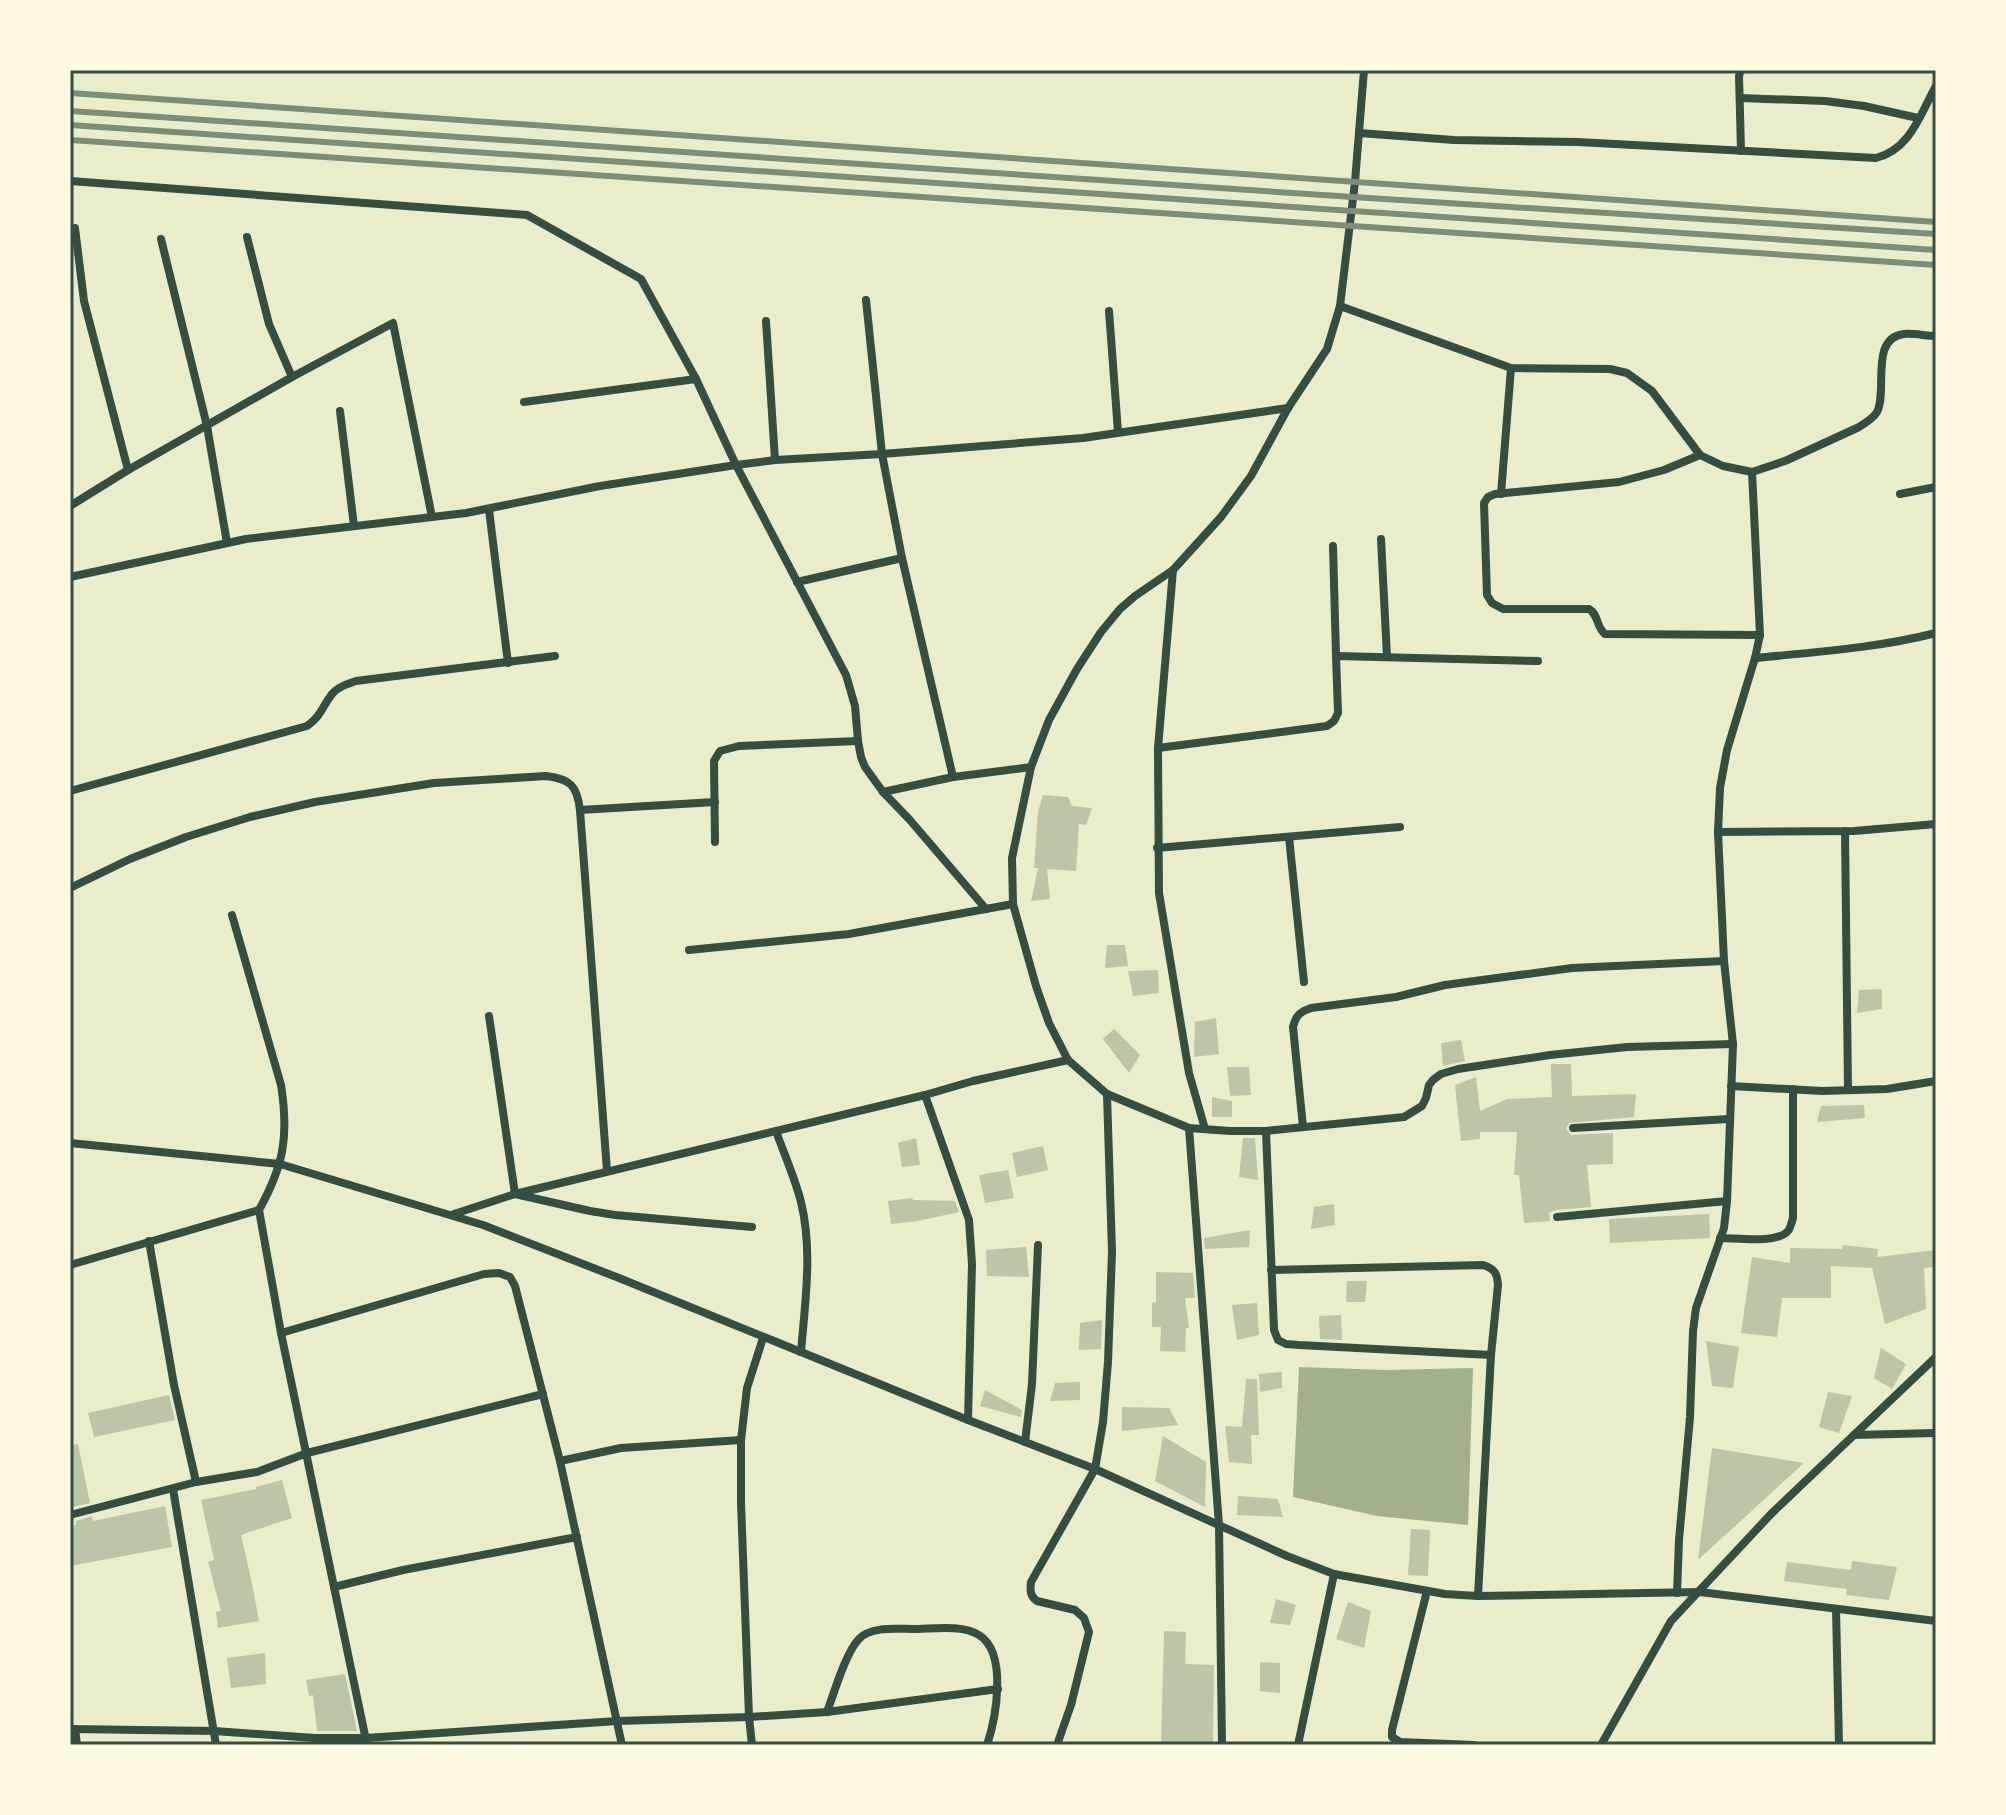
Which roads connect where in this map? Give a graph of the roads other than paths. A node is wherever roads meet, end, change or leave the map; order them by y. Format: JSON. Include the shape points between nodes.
{"nodes":[{"id":1,"x":1364,"y":70,"type":"edge"},
{"id":2,"x":1741,"y":70,"type":"edge"},
{"id":3,"x":1936,"y":86,"type":"edge"},
{"id":4,"x":1740,"y":98,"type":"junction"},
{"id":5,"x":1918,"y":118,"type":"junction"},
{"id":6,"x":1359,"y":133,"type":"junction"},
{"id":7,"x":1741,"y":151,"type":"junction"},
{"id":8,"x":70,"y":181,"type":"edge"},
{"id":9,"x":75,"y":228,"type":"dead end"},
{"id":10,"x":247,"y":237,"type":"dead end"},
{"id":11,"x":161,"y":239,"type":"dead end"},
{"id":12,"x":866,"y":300,"type":"dead end"},
{"id":13,"x":1340,"y":306,"type":"junction"},
{"id":14,"x":1109,"y":311,"type":"dead end"},
{"id":15,"x":766,"y":321,"type":"dead end"},
{"id":16,"x":1936,"y":336,"type":"edge"},
{"id":17,"x":1511,"y":368,"type":"junction"},
{"id":18,"x":292,"y":377,"type":"junction"},
{"id":19,"x":696,"y":379,"type":"junction"},
{"id":20,"x":524,"y":402,"type":"dead end"},
{"id":21,"x":1288,"y":408,"type":"junction"},
{"id":22,"x":340,"y":411,"type":"dead end"},
{"id":23,"x":207,"y":426,"type":"junction"},
{"id":24,"x":1118,"y":432,"type":"junction"},
{"id":25,"x":882,"y":454,"type":"junction"},
{"id":26,"x":1700,"y":455,"type":"junction"},
{"id":27,"x":775,"y":460,"type":"junction"},
{"id":28,"x":736,"y":465,"type":"junction"},
{"id":29,"x":128,"y":470,"type":"junction"},
{"id":30,"x":1752,"y":472,"type":"junction"},
{"id":31,"x":1936,"y":487,"type":"edge"},
{"id":32,"x":1501,"y":494,"type":"junction"},
{"id":33,"x":1900,"y":494,"type":"dead end"},
{"id":34,"x":70,"y":506,"type":"edge"},
{"id":35,"x":489,"y":510,"type":"junction"},
{"id":36,"x":432,"y":517,"type":"junction"},
{"id":37,"x":354,"y":526,"type":"junction"},
{"id":38,"x":1381,"y":539,"type":"dead end"},
{"id":39,"x":227,"y":543,"type":"junction"},
{"id":40,"x":1333,"y":546,"type":"dead end"},
{"id":41,"x":902,"y":558,"type":"junction"},
{"id":42,"x":1173,"y":570,"type":"junction"},
{"id":43,"x":70,"y":577,"type":"edge"},
{"id":44,"x":797,"y":582,"type":"junction"},
{"id":45,"x":1936,"y":633,"type":"edge"},
{"id":46,"x":1760,"y":635,"type":"junction"},
{"id":47,"x":555,"y":656,"type":"dead end"},
{"id":48,"x":1336,"y":656,"type":"junction"},
{"id":49,"x":1387,"y":657,"type":"junction"},
{"id":50,"x":1755,"y":658,"type":"junction"},
{"id":51,"x":1538,"y":661,"type":"dead end"},
{"id":52,"x":508,"y":663,"type":"junction"},
{"id":53,"x":858,"y":741,"type":"junction"},
{"id":54,"x":1158,"y":748,"type":"junction"},
{"id":55,"x":1031,"y":767,"type":"junction"},
{"id":56,"x":953,"y":777,"type":"junction"},
{"id":57,"x":70,"y":791,"type":"edge"},
{"id":58,"x":883,"y":792,"type":"junction"},
{"id":59,"x":715,"y":802,"type":"junction"},
{"id":60,"x":580,"y":810,"type":"junction"},
{"id":61,"x":1936,"y":824,"type":"edge"},
{"id":62,"x":1400,"y":827,"type":"dead end"},
{"id":63,"x":1845,"y":831,"type":"junction"},
{"id":64,"x":1718,"y":832,"type":"junction"},
{"id":65,"x":1289,"y":837,"type":"junction"},
{"id":66,"x":715,"y":842,"type":"dead end"},
{"id":67,"x":1157,"y":848,"type":"junction"},
{"id":68,"x":70,"y":888,"type":"edge"},
{"id":69,"x":1013,"y":904,"type":"junction"},
{"id":70,"x":986,"y":909,"type":"junction"},
{"id":71,"x":232,"y":915,"type":"dead end"},
{"id":72,"x":689,"y":950,"type":"dead end"},
{"id":73,"x":1724,"y":961,"type":"junction"},
{"id":74,"x":1304,"y":982,"type":"dead end"},
{"id":75,"x":489,"y":1016,"type":"dead end"},
{"id":76,"x":1733,"y":1044,"type":"junction"},
{"id":77,"x":1068,"y":1060,"type":"junction"},
{"id":78,"x":1936,"y":1081,"type":"edge"},
{"id":79,"x":1731,"y":1086,"type":"junction"},
{"id":80,"x":1793,"y":1089,"type":"junction"},
{"id":81,"x":1848,"y":1090,"type":"junction"},
{"id":82,"x":1107,"y":1094,"type":"junction"},
{"id":83,"x":925,"y":1095,"type":"junction"},
{"id":84,"x":1729,"y":1119,"type":"junction"},
{"id":85,"x":1303,"y":1127,"type":"junction"},
{"id":86,"x":1189,"y":1128,"type":"junction"},
{"id":87,"x":1573,"y":1128,"type":"dead end"},
{"id":88,"x":1205,"y":1129,"type":"junction"},
{"id":89,"x":776,"y":1131,"type":"junction"},
{"id":90,"x":1266,"y":1131,"type":"junction"},
{"id":91,"x":70,"y":1143,"type":"edge"},
{"id":92,"x":280,"y":1164,"type":"junction"},
{"id":93,"x":607,"y":1171,"type":"junction"},
{"id":94,"x":515,"y":1194,"type":"junction"},
{"id":95,"x":1727,"y":1201,"type":"junction"},
{"id":96,"x":259,"y":1210,"type":"junction"},
{"id":97,"x":450,"y":1215,"type":"junction"},
{"id":98,"x":1557,"y":1217,"type":"dead end"},
{"id":99,"x":752,"y":1227,"type":"dead end"},
{"id":100,"x":1720,"y":1238,"type":"junction"},
{"id":101,"x":149,"y":1241,"type":"junction"},
{"id":102,"x":1038,"y":1245,"type":"dead end"},
{"id":103,"x":70,"y":1265,"type":"edge"},
{"id":104,"x":1271,"y":1270,"type":"junction"},
{"id":105,"x":281,"y":1333,"type":"junction"},
{"id":106,"x":763,"y":1338,"type":"junction"},
{"id":107,"x":801,"y":1352,"type":"junction"},
{"id":108,"x":1491,"y":1355,"type":"junction"},
{"id":109,"x":1936,"y":1357,"type":"edge"},
{"id":110,"x":543,"y":1394,"type":"junction"},
{"id":111,"x":968,"y":1420,"type":"junction"},
{"id":112,"x":1936,"y":1433,"type":"edge"},
{"id":113,"x":1854,"y":1435,"type":"junction"},
{"id":114,"x":741,"y":1440,"type":"junction"},
{"id":115,"x":1025,"y":1442,"type":"junction"},
{"id":116,"x":307,"y":1453,"type":"junction"},
{"id":117,"x":560,"y":1461,"type":"junction"},
{"id":118,"x":1095,"y":1469,"type":"junction"},
{"id":119,"x":196,"y":1482,"type":"junction"},
{"id":120,"x":173,"y":1489,"type":"junction"},
{"id":121,"x":70,"y":1515,"type":"edge"},
{"id":122,"x":1219,"y":1525,"type":"junction"},
{"id":123,"x":577,"y":1537,"type":"junction"},
{"id":124,"x":1334,"y":1574,"type":"junction"},
{"id":125,"x":334,"y":1587,"type":"junction"},
{"id":126,"x":1427,"y":1591,"type":"junction"},
{"id":127,"x":1700,"y":1592,"type":"junction"},
{"id":128,"x":1677,"y":1593,"type":"junction"},
{"id":129,"x":1478,"y":1596,"type":"junction"},
{"id":130,"x":1836,"y":1609,"type":"junction"},
{"id":131,"x":1936,"y":1621,"type":"edge"},
{"id":132,"x":998,"y":1689,"type":"junction"},
{"id":133,"x":827,"y":1712,"type":"junction"},
{"id":134,"x":749,"y":1717,"type":"junction"},
{"id":135,"x":617,"y":1721,"type":"junction"},
{"id":136,"x":72,"y":1729,"type":"edge"},
{"id":137,"x":214,"y":1731,"type":"junction"},
{"id":138,"x":367,"y":1742,"type":"edge"},
{"id":139,"x":77,"y":1745,"type":"edge"},
{"id":140,"x":216,"y":1745,"type":"edge"},
{"id":141,"x":622,"y":1745,"type":"edge"},
{"id":142,"x":752,"y":1745,"type":"edge"},
{"id":143,"x":987,"y":1745,"type":"edge"},
{"id":144,"x":1057,"y":1745,"type":"edge"},
{"id":145,"x":1222,"y":1745,"type":"edge"},
{"id":146,"x":1298,"y":1745,"type":"edge"},
{"id":147,"x":1474,"y":1745,"type":"edge"},
{"id":148,"x":1601,"y":1745,"type":"edge"},
{"id":149,"x":1839,"y":1745,"type":"edge"}],
"edges":[{"from":1,"to":6,"type":"street"},
{"from":2,"to":4,"type":"street"},
{"from":3,"to":5,"type":"street"},
{"from":4,"to":5,"type":"street","via":[[1825,101]]},
{"from":4,"to":7,"type":"street"},
{"from":5,"to":7,"type":"street","via":[[1904,143],[1876,158]]},
{"from":6,"to":7,"type":"street"},
{"from":6,"to":13,"type":"street"},
{"from":8,"to":19,"type":"street","via":[[527,215],[641,279]]},
{"from":9,"to":29,"type":"street","via":[[84,301]]},
{"from":10,"to":18,"type":"street","via":[[269,324]]},
{"from":11,"to":23,"type":"street"},
{"from":12,"to":25,"type":"street"},
{"from":13,"to":17,"type":"street"},
{"from":13,"to":21,"type":"street","via":[[1327,349]]},
{"from":14,"to":24,"type":"street"},
{"from":15,"to":27,"type":"street"},
{"from":16,"to":30,"type":"street","via":[[1906,333],[1894,336],[1886,346],[1877,412],[1869,421]]},
{"from":17,"to":26,"type":"street","via":[[1627,373],[1652,391]]},
{"from":17,"to":32,"type":"street"},
{"from":18,"to":23,"type":"street"},
{"from":18,"to":36,"type":"street","via":[[393,323]]},
{"from":19,"to":20,"type":"street"},
{"from":19,"to":28,"type":"street"},
{"from":21,"to":24,"type":"street"},
{"from":21,"to":42,"type":"street","via":[[1251,476]]},
{"from":22,"to":37,"type":"street"},
{"from":23,"to":29,"type":"street"},
{"from":23,"to":39,"type":"street"},
{"from":24,"to":25,"type":"street"},
{"from":25,"to":27,"type":"street"},
{"from":25,"to":41,"type":"street"},
{"from":26,"to":30,"type":"street"},
{"from":26,"to":32,"type":"street","via":[[1619,482]]},
{"from":27,"to":28,"type":"street"},
{"from":28,"to":35,"type":"street"},
{"from":28,"to":44,"type":"street"},
{"from":29,"to":34,"type":"street"},
{"from":30,"to":46,"type":"street"},
{"from":31,"to":33,"type":"street"},
{"from":32,"to":46,"type":"street","via":[[1484,503],[1487,595],[1499,607],[1589,609],[1600,631],[1608,634]]},
{"from":35,"to":36,"type":"street"},
{"from":35,"to":52,"type":"street"},
{"from":36,"to":37,"type":"street"},
{"from":37,"to":39,"type":"street"},
{"from":38,"to":49,"type":"street"},
{"from":39,"to":43,"type":"street"},
{"from":40,"to":48,"type":"street"},
{"from":41,"to":44,"type":"street"},
{"from":41,"to":56,"type":"street"},
{"from":42,"to":54,"type":"street"},
{"from":42,"to":55,"type":"street","via":[[1135,596],[1101,632],[1049,720]]},
{"from":44,"to":53,"type":"street","via":[[846,675]]},
{"from":45,"to":50,"type":"street","via":[[1900,643]]},
{"from":46,"to":50,"type":"street"},
{"from":47,"to":52,"type":"street"},
{"from":48,"to":49,"type":"street"},
{"from":48,"to":54,"type":"street","via":[[1338,713],[1327,726]]},
{"from":49,"to":51,"type":"street"},
{"from":50,"to":64,"type":"street","via":[[1727,750]]},
{"from":52,"to":57,"type":"street","via":[[356,681],[333,694],[307,726]]},
{"from":53,"to":58,"type":"street","via":[[865,767]]},
{"from":53,"to":59,"type":"street","via":[[726,748],[714,761]]},
{"from":54,"to":67,"type":"street"},
{"from":55,"to":56,"type":"street"},
{"from":55,"to":69,"type":"street","via":[[1012,858]]},
{"from":56,"to":58,"type":"street"},
{"from":58,"to":70,"type":"street"},
{"from":59,"to":60,"type":"street"},
{"from":59,"to":66,"type":"street"},
{"from":60,"to":68,"type":"street","via":[[572,784],[560,778],[434,783],[250,817],[130,859]]},
{"from":60,"to":93,"type":"street"},
{"from":61,"to":63,"type":"street"},
{"from":62,"to":65,"type":"street"},
{"from":63,"to":64,"type":"street"},
{"from":63,"to":81,"type":"street"},
{"from":64,"to":73,"type":"street"},
{"from":65,"to":67,"type":"street"},
{"from":65,"to":74,"type":"street"},
{"from":67,"to":88,"type":"street","via":[[1162,923],[1189,1073]]},
{"from":69,"to":70,"type":"street"},
{"from":69,"to":77,"type":"street","via":[[1040,999]]},
{"from":70,"to":72,"type":"street","via":[[849,934]]},
{"from":71,"to":92,"type":"street","via":[[281,1085],[286,1133]]},
{"from":73,"to":76,"type":"street"},
{"from":73,"to":85,"type":"street","via":[[1572,968],[1302,1011],[1293,1027]]},
{"from":75,"to":94,"type":"street"},
{"from":76,"to":79,"type":"street"},
{"from":76,"to":85,"type":"street","via":[[1627,1047],[1458,1069],[1433,1080],[1422,1106],[1404,1117]]},
{"from":77,"to":82,"type":"street"},
{"from":77,"to":83,"type":"street"},
{"from":78,"to":81,"type":"street"},
{"from":79,"to":80,"type":"street"},
{"from":79,"to":84,"type":"street"},
{"from":80,"to":81,"type":"street"},
{"from":80,"to":100,"type":"street","via":[[1789,1230],[1771,1239]]},
{"from":82,"to":86,"type":"street"},
{"from":82,"to":118,"type":"street","via":[[1112,1252],[1108,1362]]},
{"from":83,"to":89,"type":"street"},
{"from":83,"to":111,"type":"street","via":[[969,1220]]},
{"from":84,"to":87,"type":"street"},
{"from":84,"to":95,"type":"street"},
{"from":85,"to":90,"type":"street"},
{"from":86,"to":88,"type":"street"},
{"from":86,"to":122,"type":"street"},
{"from":88,"to":90,"type":"street"},
{"from":89,"to":93,"type":"street"},
{"from":89,"to":107,"type":"street","via":[[801,1201],[806,1232]]},
{"from":90,"to":104,"type":"street"},
{"from":91,"to":92,"type":"street"},
{"from":92,"to":96,"type":"street"},
{"from":92,"to":97,"type":"street"},
{"from":93,"to":94,"type":"street"},
{"from":94,"to":97,"type":"street"},
{"from":94,"to":99,"type":"street","via":[[615,1215]]},
{"from":95,"to":98,"type":"street"},
{"from":95,"to":100,"type":"street"},
{"from":96,"to":101,"type":"street"},
{"from":96,"to":105,"type":"street"},
{"from":97,"to":106,"type":"street"},
{"from":100,"to":128,"type":"street","via":[[1693,1331]]},
{"from":101,"to":103,"type":"street"},
{"from":101,"to":119,"type":"street"},
{"from":102,"to":115,"type":"street"},
{"from":104,"to":108,"type":"street","via":[[1274,1330],[1286,1344]]},
{"from":104,"to":108,"type":"street","via":[[1493,1268],[1498,1285]]},
{"from":105,"to":110,"type":"street","via":[[499,1273],[515,1286]]},
{"from":105,"to":116,"type":"street"},
{"from":106,"to":107,"type":"street"},
{"from":106,"to":114,"type":"street","via":[[747,1388]]},
{"from":107,"to":111,"type":"street"},
{"from":108,"to":129,"type":"street"},
{"from":109,"to":113,"type":"street"},
{"from":110,"to":116,"type":"street"},
{"from":110,"to":117,"type":"street"},
{"from":111,"to":115,"type":"street"},
{"from":112,"to":113,"type":"street"},
{"from":113,"to":127,"type":"street"},
{"from":114,"to":117,"type":"street","via":[[621,1448]]},
{"from":114,"to":134,"type":"street"},
{"from":115,"to":118,"type":"street"},
{"from":116,"to":119,"type":"street","via":[[257,1472]]},
{"from":116,"to":125,"type":"street"},
{"from":117,"to":123,"type":"street"},
{"from":118,"to":122,"type":"street"},
{"from":118,"to":144,"type":"street","via":[[1031,1582],[1032,1598],[1075,1610],[1089,1632]]},
{"from":119,"to":120,"type":"street"},
{"from":120,"to":121,"type":"street"},
{"from":120,"to":137,"type":"street"},
{"from":122,"to":124,"type":"street"},
{"from":122,"to":145,"type":"street"},
{"from":123,"to":125,"type":"street"},
{"from":123,"to":135,"type":"street"},
{"from":124,"to":126,"type":"street"},
{"from":124,"to":146,"type":"street"},
{"from":125,"to":138,"type":"street"},
{"from":126,"to":129,"type":"street"},
{"from":126,"to":147,"type":"street","via":[[1392,1737],[1400,1742]]},
{"from":127,"to":128,"type":"street"},
{"from":127,"to":130,"type":"street"},
{"from":127,"to":148,"type":"street","via":[[1671,1621]]},
{"from":128,"to":129,"type":"street"},
{"from":130,"to":131,"type":"street"},
{"from":130,"to":149,"type":"street"},
{"from":132,"to":133,"type":"street"},
{"from":132,"to":133,"type":"street","via":[[994,1653],[978,1634],[960,1629],[887,1629],[860,1637]]},
{"from":132,"to":143,"type":"street"},
{"from":133,"to":134,"type":"street"},
{"from":134,"to":135,"type":"street"},
{"from":134,"to":142,"type":"street"},
{"from":135,"to":138,"type":"street"},
{"from":135,"to":141,"type":"street"},
{"from":136,"to":137,"type":"street"},
{"from":136,"to":139,"type":"street"},
{"from":137,"to":138,"type":"street"},
{"from":137,"to":140,"type":"street"}]}
